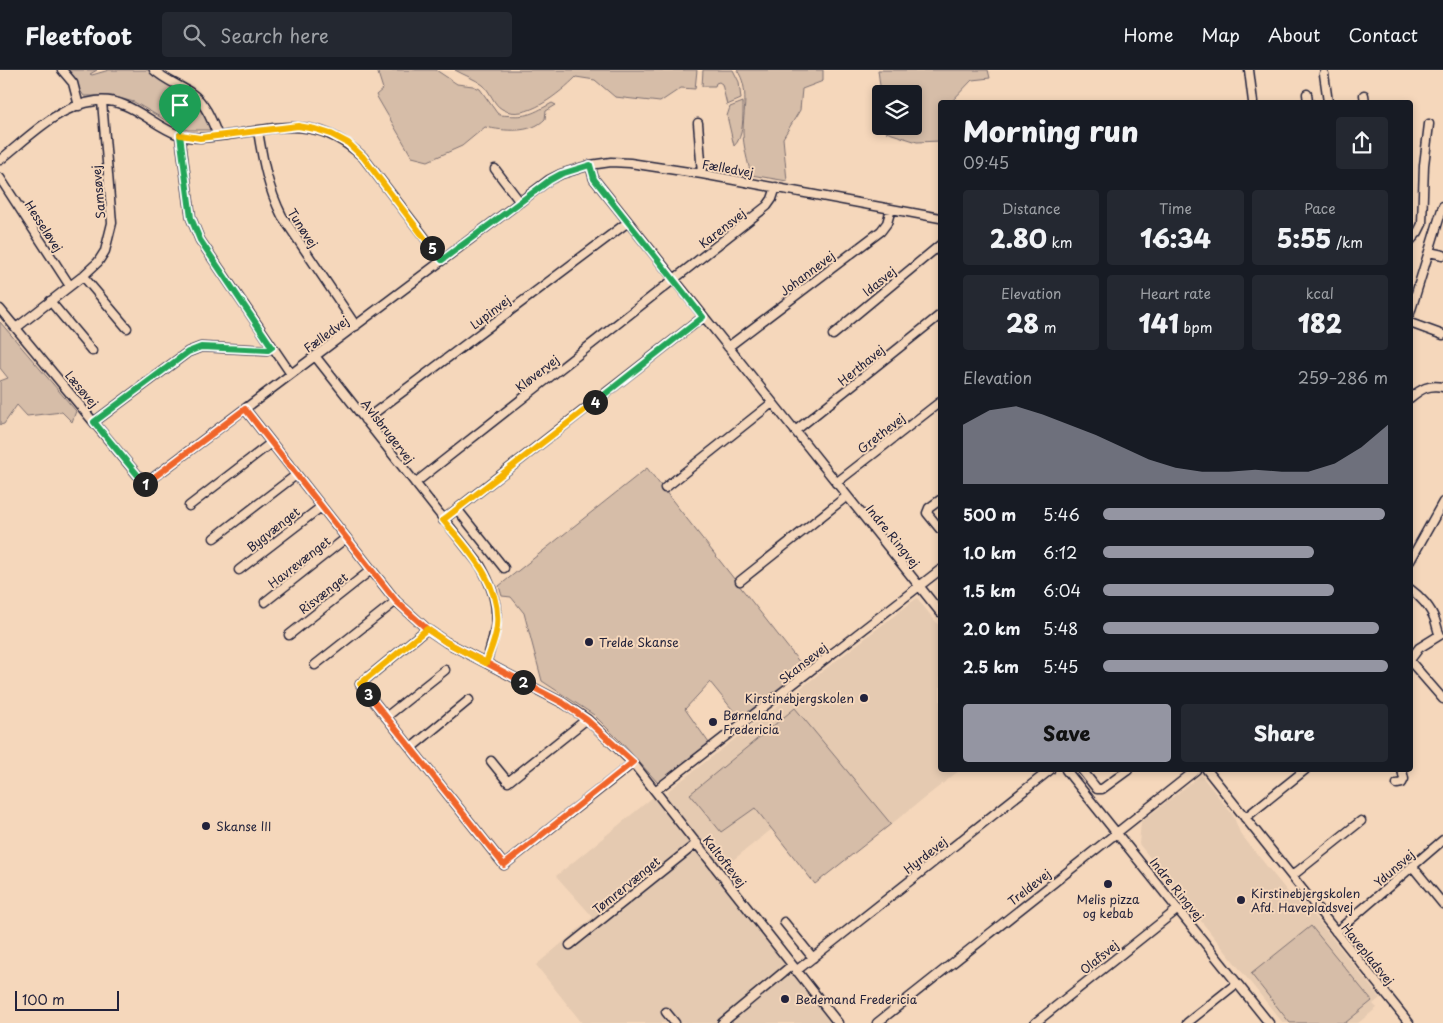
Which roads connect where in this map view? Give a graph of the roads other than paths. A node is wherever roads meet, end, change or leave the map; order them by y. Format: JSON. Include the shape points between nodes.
{"nodes":[{"id":1,"x":62,"y":70,"type":"edge"},
{"id":2,"x":154,"y":70,"type":"edge"},
{"id":3,"x":1249,"y":70,"type":"edge"},
{"id":4,"x":1324,"y":74,"type":"dead end"},
{"id":5,"x":1307,"y":94,"type":"dead end"},
{"id":6,"x":1253,"y":100,"type":"edge"},
{"id":7,"x":1308,"y":100,"type":"edge"},
{"id":8,"x":1328,"y":100,"type":"edge"},
{"id":9,"x":102,"y":101,"type":"junction"},
{"id":10,"x":79,"y":106,"type":"junction"},
{"id":11,"x":698,"y":123,"type":"dead end"},
{"id":12,"x":1428,"y":124,"type":"dead end"},
{"id":13,"x":258,"y":131,"type":"junction"},
{"id":14,"x":180,"y":135,"type":"junction"},
{"id":15,"x":218,"y":136,"type":"junction"},
{"id":16,"x":0,"y":160,"type":"edge"},
{"id":17,"x":590,"y":165,"type":"junction"},
{"id":18,"x":495,"y":169,"type":"dead end"},
{"id":19,"x":702,"y":174,"type":"junction"},
{"id":20,"x":0,"y":178,"type":"edge"},
{"id":21,"x":776,"y":187,"type":"junction"},
{"id":22,"x":520,"y":202,"type":"junction"},
{"id":23,"x":1443,"y":206,"type":"edge"},
{"id":24,"x":891,"y":209,"type":"junction"},
{"id":25,"x":938,"y":218,"type":"edge"},
{"id":26,"x":628,"y":222,"type":"junction"},
{"id":27,"x":1413,"y":238,"type":"edge"},
{"id":28,"x":938,"y":247,"type":"edge"},
{"id":29,"x":1429,"y":252,"type":"junction"},
{"id":30,"x":1443,"y":255,"type":"edge"},
{"id":31,"x":442,"y":260,"type":"junction"},
{"id":32,"x":83,"y":276,"type":"junction"},
{"id":33,"x":673,"y":280,"type":"junction"},
{"id":34,"x":70,"y":286,"type":"junction"},
{"id":35,"x":50,"y":301,"type":"junction"},
{"id":36,"x":1413,"y":303,"type":"edge"},
{"id":37,"x":0,"y":310,"type":"edge"},
{"id":38,"x":703,"y":317,"type":"junction"},
{"id":39,"x":938,"y":317,"type":"edge"},
{"id":40,"x":1413,"y":324,"type":"edge"},
{"id":41,"x":356,"y":326,"type":"junction"},
{"id":42,"x":16,"y":328,"type":"junction"},
{"id":43,"x":126,"y":328,"type":"dead end"},
{"id":44,"x":833,"y":335,"type":"dead end"},
{"id":45,"x":1443,"y":335,"type":"edge"},
{"id":46,"x":272,"y":347,"type":"junction"},
{"id":47,"x":728,"y":348,"type":"junction"},
{"id":48,"x":92,"y":351,"type":"dead end"},
{"id":49,"x":315,"y":356,"type":"junction"},
{"id":50,"x":291,"y":374,"type":"junction"},
{"id":51,"x":1443,"y":387,"type":"edge"},
{"id":52,"x":1413,"y":396,"type":"edge"},
{"id":53,"x":772,"y":403,"type":"junction"},
{"id":54,"x":938,"y":404,"type":"edge"},
{"id":55,"x":245,"y":409,"type":"junction"},
{"id":56,"x":365,"y":420,"type":"junction"},
{"id":57,"x":94,"y":422,"type":"junction"},
{"id":58,"x":795,"y":431,"type":"junction"},
{"id":59,"x":271,"y":443,"type":"junction"},
{"id":60,"x":296,"y":475,"type":"junction"},
{"id":61,"x":415,"y":483,"type":"junction"},
{"id":62,"x":836,"y":483,"type":"junction"},
{"id":63,"x":145,"y":484,"type":"joint"},
{"id":64,"x":665,"y":488,"type":"dead end"},
{"id":65,"x":847,"y":496,"type":"junction"},
{"id":66,"x":938,"y":501,"type":"edge"},
{"id":67,"x":1443,"y":502,"type":"edge"},
{"id":68,"x":189,"y":506,"type":"dead end"},
{"id":69,"x":321,"y":507,"type":"junction"},
{"id":70,"x":458,"y":509,"type":"junction"},
{"id":71,"x":443,"y":520,"type":"junction"},
{"id":72,"x":938,"y":527,"type":"edge"},
{"id":73,"x":214,"y":538,"type":"dead end"},
{"id":74,"x":346,"y":538,"type":"junction"},
{"id":75,"x":1413,"y":556,"type":"edge"},
{"id":76,"x":504,"y":568,"type":"dead end"},
{"id":77,"x":239,"y":570,"type":"dead end"},
{"id":78,"x":371,"y":570,"type":"junction"},
{"id":79,"x":938,"y":572,"type":"edge"},
{"id":80,"x":740,"y":581,"type":"dead end"},
{"id":81,"x":919,"y":586,"type":"junction"},
{"id":82,"x":1413,"y":591,"type":"edge"},
{"id":83,"x":396,"y":601,"type":"junction"},
{"id":84,"x":265,"y":602,"type":"dead end"},
{"id":85,"x":938,"y":610,"type":"edge"},
{"id":86,"x":427,"y":629,"type":"junction"},
{"id":87,"x":289,"y":634,"type":"dead end"},
{"id":88,"x":1413,"y":656,"type":"edge"},
{"id":89,"x":486,"y":663,"type":"junction"},
{"id":90,"x":1413,"y":664,"type":"edge"},
{"id":91,"x":315,"y":665,"type":"dead end"},
{"id":92,"x":445,"y":670,"type":"dead end"},
{"id":93,"x":469,"y":700,"type":"dead end"},
{"id":94,"x":1443,"y":700,"type":"edge"},
{"id":95,"x":386,"y":717,"type":"junction"},
{"id":96,"x":587,"y":720,"type":"junction"},
{"id":97,"x":411,"y":748,"type":"junction"},
{"id":98,"x":491,"y":761,"type":"dead end"},
{"id":99,"x":633,"y":762,"type":"junction"},
{"id":100,"x":1047,"y":772,"type":"edge"},
{"id":101,"x":1068,"y":772,"type":"edge"},
{"id":102,"x":1084,"y":772,"type":"edge"},
{"id":103,"x":1125,"y":772,"type":"edge"},
{"id":104,"x":1193,"y":772,"type":"edge"},
{"id":105,"x":1209,"y":772,"type":"edge"},
{"id":106,"x":1302,"y":772,"type":"edge"},
{"id":107,"x":1402,"y":772,"type":"edge"},
{"id":108,"x":1397,"y":784,"type":"dead end"},
{"id":109,"x":655,"y":791,"type":"junction"},
{"id":110,"x":1245,"y":818,"type":"junction"},
{"id":111,"x":1361,"y":821,"type":"dead end"},
{"id":112,"x":1117,"y":832,"type":"junction"},
{"id":113,"x":1443,"y":840,"type":"edge"},
{"id":114,"x":697,"y":843,"type":"junction"},
{"id":115,"x":1412,"y":866,"type":"junction"},
{"id":116,"x":1292,"y":876,"type":"junction"},
{"id":117,"x":1443,"y":904,"type":"edge"},
{"id":118,"x":1178,"y":909,"type":"junction"},
{"id":119,"x":784,"y":922,"type":"dead end"},
{"id":120,"x":1336,"y":932,"type":"junction"},
{"id":121,"x":570,"y":945,"type":"dead end"},
{"id":122,"x":813,"y":958,"type":"junction"},
{"id":123,"x":794,"y":968,"type":"junction"},
{"id":124,"x":1237,"y":983,"type":"junction"},
{"id":125,"x":666,"y":1012,"type":"dead end"},
{"id":126,"x":887,"y":1020,"type":"edge"},
{"id":127,"x":1407,"y":1022,"type":"edge"},
{"id":128,"x":675,"y":1023,"type":"edge"},
{"id":129,"x":722,"y":1023,"type":"edge"},
{"id":130,"x":838,"y":1023,"type":"edge"},
{"id":131,"x":877,"y":1023,"type":"edge"},
{"id":132,"x":1035,"y":1023,"type":"edge"},
{"id":133,"x":1187,"y":1023,"type":"edge"},
{"id":134,"x":1269,"y":1023,"type":"edge"}],
"edges":[{"from":1,"to":10,"type":"street","via":[[77,93]]},
{"from":2,"to":15,"type":"street","via":[[201,102]]},
{"from":3,"to":6,"type":"street"},
{"from":4,"to":8,"type":"street"},
{"from":5,"to":7,"type":"street"},
{"from":9,"to":10,"type":"street"},
{"from":9,"to":14,"type":"street","via":[[135,109]]},
{"from":9,"to":32,"type":"street","name":"Samsøvej","via":[[112,223],[105,251]]},
{"from":10,"to":16,"type":"street","via":[[57,115]]},
{"from":11,"to":19,"type":"street"},
{"from":12,"to":27,"type":"street","via":[[1422,224]]},
{"from":13,"to":15,"type":"street"},
{"from":13,"to":31,"type":"street","via":[[298,126],[331,134],[348,143],[363,157]]},
{"from":13,"to":41,"type":"street","name":"Tunøvej","via":[[272,198]]},
{"from":14,"to":15,"type":"street"},
{"from":14,"to":46,"type":"street","via":[[191,218],[200,240]]},
{"from":17,"to":19,"type":"street","name":"Fælledvej","via":[[630,163]]},
{"from":17,"to":22,"type":"street","name":"Fælledvej","via":[[561,174]]},
{"from":17,"to":26,"type":"street","name":"Indre Ringvej","via":[[594,179]]},
{"from":18,"to":22,"type":"street"},
{"from":19,"to":21,"type":"street","name":"Fælledvej"},
{"from":20,"to":34,"type":"street","name":"Hesseløvej"},
{"from":21,"to":24,"type":"street","name":"Fælledvej"},
{"from":21,"to":33,"type":"street","name":"Karensvej","via":[[767,206]]},
{"from":22,"to":31,"type":"street","name":"Fælledvej"},
{"from":23,"to":29,"type":"street"},
{"from":24,"to":25,"type":"street","name":"Fælledvej"},
{"from":24,"to":47,"type":"street","name":"Johannevej","via":[[887,224],[881,231]]},
{"from":26,"to":33,"type":"street","name":"Indre Ringvej"},
{"from":26,"to":56,"type":"street","name":"Lupinvej"},
{"from":28,"to":44,"type":"street","name":"Idasvej"},
{"from":29,"to":30,"type":"street"},
{"from":29,"to":36,"type":"street"},
{"from":31,"to":41,"type":"street","name":"Fælledvej"},
{"from":32,"to":34,"type":"street","name":"Samsøvej"},
{"from":32,"to":43,"type":"street"},
{"from":33,"to":38,"type":"street","name":"Indre Ringvej"},
{"from":33,"to":61,"type":"street","name":"Kløvervej"},
{"from":34,"to":35,"type":"street","name":"Samsøvej"},
{"from":35,"to":42,"type":"street","name":"Samsøvej"},
{"from":35,"to":48,"type":"street"},
{"from":37,"to":42,"type":"street","name":"Læsøvej"},
{"from":38,"to":47,"type":"street","name":"Indre Ringvej"},
{"from":38,"to":70,"type":"street"},
{"from":39,"to":58,"type":"street","name":"Herthavej"},
{"from":40,"to":45,"type":"street"},
{"from":41,"to":49,"type":"street","name":"Fælledvej"},
{"from":42,"to":57,"type":"street","name":"Læsøvej"},
{"from":46,"to":50,"type":"street"},
{"from":46,"to":57,"type":"street","via":[[268,350],[201,347],[188,352]]},
{"from":47,"to":53,"type":"street","name":"Indre Ringvej"},
{"from":49,"to":50,"type":"street","name":"Fælledvej"},
{"from":49,"to":56,"type":"street","name":"Avlsbrugervej"},
{"from":50,"to":55,"type":"street","name":"Fælledvej"},
{"from":51,"to":52,"type":"street","via":[[1427,387]]},
{"from":53,"to":58,"type":"street","name":"Indre Ringvej"},
{"from":53,"to":64,"type":"street"},
{"from":54,"to":62,"type":"street","name":"Grethevej"},
{"from":55,"to":59,"type":"street","name":"Kaltoftevej"},
{"from":55,"to":63,"type":"street","name":"Fælledvej"},
{"from":56,"to":61,"type":"street","name":"Avlsbrugervej"},
{"from":57,"to":63,"type":"street","name":"Læsøvej"},
{"from":58,"to":62,"type":"street","name":"Indre Ringvej"},
{"from":59,"to":60,"type":"street","name":"Kaltoftevej"},
{"from":59,"to":68,"type":"street"},
{"from":60,"to":69,"type":"street","name":"Kaltoftevej"},
{"from":60,"to":73,"type":"street"},
{"from":61,"to":71,"type":"street","name":"Avlsbrugervej"},
{"from":62,"to":65,"type":"street","name":"Indre Ringvej"},
{"from":65,"to":80,"type":"street"},
{"from":65,"to":81,"type":"street","name":"Indre Ringvej"},
{"from":66,"to":72,"type":"street","via":[[927,513]]},
{"from":67,"to":75,"type":"street"},
{"from":69,"to":74,"type":"street","name":"Kaltoftevej"},
{"from":69,"to":77,"type":"street","name":"Bygvænget"},
{"from":70,"to":71,"type":"street"},
{"from":70,"to":76,"type":"street"},
{"from":71,"to":89,"type":"street","name":"Avlsbrugervej","via":[[480,565],[492,589],[497,627]]},
{"from":74,"to":78,"type":"street","name":"Kaltoftevej"},
{"from":74,"to":84,"type":"street","name":"Havrevænget"},
{"from":78,"to":83,"type":"street","name":"Kaltoftevej"},
{"from":78,"to":87,"type":"street","name":"Risvænget"},
{"from":79,"to":81,"type":"street","name":"Skansevej"},
{"from":81,"to":85,"type":"street","name":"Indre Ringvej"},
{"from":81,"to":109,"type":"street","name":"Skansevej"},
{"from":82,"to":88,"type":"street","via":[[1420,595],[1436,620],[1440,635],[1419,648]]},
{"from":83,"to":86,"type":"street","name":"Kaltoftevej"},
{"from":83,"to":91,"type":"street"},
{"from":86,"to":89,"type":"street","name":"Kaltoftevej"},
{"from":86,"to":95,"type":"street","via":[[360,684]]},
{"from":89,"to":96,"type":"street","name":"Kaltoftevej","via":[[563,703]]},
{"from":90,"to":94,"type":"street"},
{"from":92,"to":95,"type":"street"},
{"from":93,"to":97,"type":"street"},
{"from":95,"to":97,"type":"street"},
{"from":96,"to":98,"type":"street","via":[[508,782]]},
{"from":96,"to":99,"type":"street","name":"Kaltoftevej"},
{"from":97,"to":99,"type":"street","via":[[504,865]]},
{"from":99,"to":109,"type":"street","name":"Kaltoftevej"},
{"from":100,"to":122,"type":"street","name":"Hyrdevej"},
{"from":101,"to":112,"type":"street","name":"Indre Ringvej"},
{"from":102,"to":103,"type":"street","via":[[1097,789],[1102,790]]},
{"from":104,"to":112,"type":"street","name":"Treldevej"},
{"from":105,"to":110,"type":"street","name":"Havepladsvej"},
{"from":106,"to":110,"type":"street"},
{"from":107,"to":108,"type":"street","via":[[1404,779]]},
{"from":109,"to":114,"type":"street","name":"Kaltoftevej"},
{"from":110,"to":116,"type":"street","name":"Havepladsvej"},
{"from":111,"to":116,"type":"street"},
{"from":112,"to":118,"type":"street","name":"Indre Ringvej"},
{"from":112,"to":126,"type":"street","name":"Treldevej"},
{"from":113,"to":115,"type":"street","name":"Ydunsvej"},
{"from":114,"to":121,"type":"street","name":"Tømrervænget"},
{"from":114,"to":123,"type":"street","name":"Kaltoftevej"},
{"from":115,"to":117,"type":"street"},
{"from":115,"to":120,"type":"street","name":"Ydunsvej"},
{"from":116,"to":120,"type":"street","name":"Havepladsvej"},
{"from":118,"to":124,"type":"street","name":"Indre Ringvej"},
{"from":118,"to":132,"type":"street","name":"Olafsvej"},
{"from":119,"to":122,"type":"street"},
{"from":120,"to":127,"type":"street","name":"Havepladsvej"},
{"from":122,"to":123,"type":"street","name":"Hyrdevej"},
{"from":123,"to":129,"type":"street","name":"Hyrdevej"},
{"from":123,"to":130,"type":"street","name":"Kaltoftevej"},
{"from":124,"to":133,"type":"street"},
{"from":124,"to":134,"type":"street","name":"Indre Ringvej"},
{"from":125,"to":128,"type":"street"},
{"from":126,"to":131,"type":"street","name":"Treldevej"}]}
